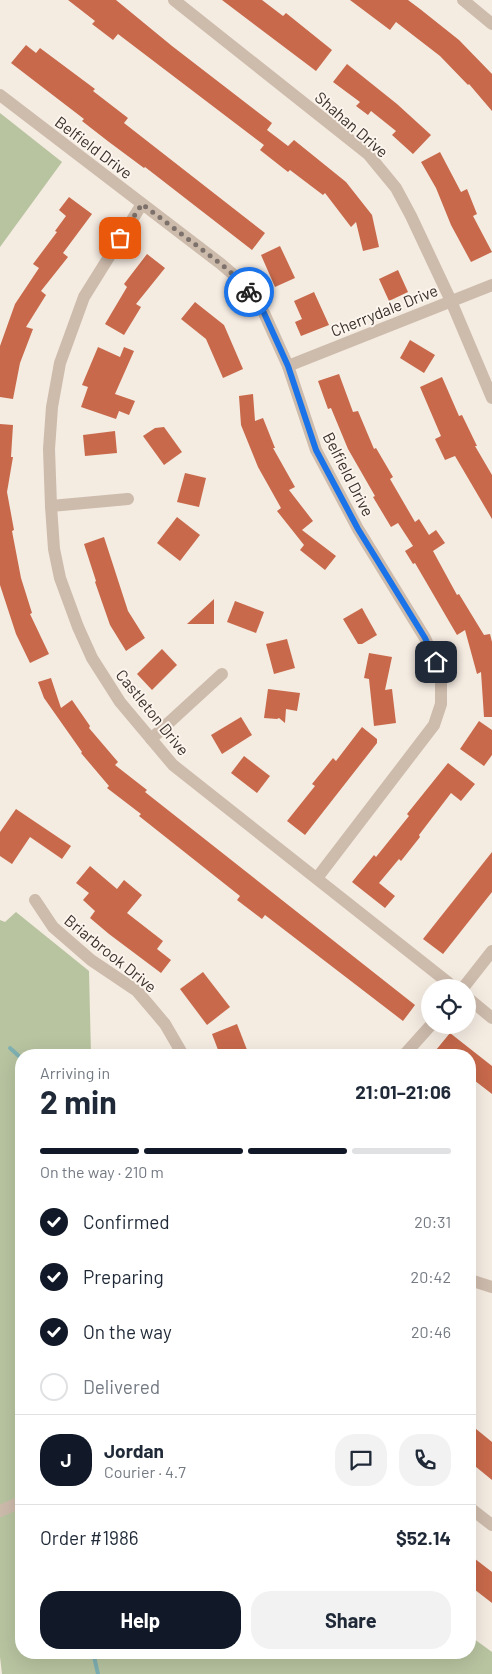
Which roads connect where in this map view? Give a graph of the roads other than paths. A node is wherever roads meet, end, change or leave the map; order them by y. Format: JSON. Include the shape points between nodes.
{"nodes":[{"id":1,"x":174,"y":0,"type":"edge"},
{"id":2,"x":462,"y":0,"type":"edge"},
{"id":3,"x":492,"y":24,"type":"edge"},
{"id":4,"x":0,"y":95,"type":"edge"},
{"id":5,"x":142,"y":204,"type":"junction"},
{"id":6,"x":492,"y":285,"type":"edge"},
{"id":7,"x":451,"y":301,"type":"junction"},
{"id":8,"x":288,"y":366,"type":"junction"},
{"id":9,"x":492,"y":398,"type":"edge"},
{"id":10,"x":128,"y":498,"type":"dead end"},
{"id":11,"x":51,"y":506,"type":"junction"},
{"id":12,"x":222,"y":674,"type":"dead end"},
{"id":13,"x":151,"y":738,"type":"junction"},
{"id":14,"x":317,"y":878,"type":"junction"},
{"id":15,"x":35,"y":900,"type":"dead end"},
{"id":16,"x":492,"y":951,"type":"edge"},
{"id":17,"x":444,"y":979,"type":"edge"},
{"id":18,"x":470,"y":979,"type":"edge"},
{"id":19,"x":476,"y":1005,"type":"edge"},
{"id":20,"x":492,"y":1018,"type":"edge"},
{"id":21,"x":423,"y":1034,"type":"edge"},
{"id":22,"x":180,"y":1049,"type":"edge"},
{"id":23,"x":409,"y":1049,"type":"edge"},
{"id":24,"x":476,"y":1282,"type":"edge"},
{"id":25,"x":492,"y":1287,"type":"edge"},
{"id":26,"x":15,"y":1505,"type":"edge"},
{"id":27,"x":0,"y":1511,"type":"edge"},
{"id":28,"x":476,"y":1513,"type":"edge"},
{"id":29,"x":492,"y":1525,"type":"edge"}],
"edges":[{"from":1,"to":7,"type":"street","name":"Shahan Drive","via":[[368,154],[396,188],[412,216]]},
{"from":2,"to":3,"type":"street"},
{"from":4,"to":5,"type":"street","name":"Belfield Drive"},
{"from":5,"to":8,"type":"street","name":"Belfield Drive","via":[[242,282],[264,313]]},
{"from":5,"to":11,"type":"street","name":"Castleton Drive","via":[[84,298],[60,363],[49,448]]},
{"from":6,"to":7,"type":"street","name":"Cherrydale Drive"},
{"from":7,"to":8,"type":"street","name":"Cherrydale Drive"},
{"from":7,"to":9,"type":"street","name":"Shahan Drive"},
{"from":8,"to":14,"type":"street","name":"Belfield Drive","via":[[316,450],[358,529],[425,638],[440,679],[441,704],[434,725]]},
{"from":10,"to":11,"type":"street"},
{"from":11,"to":13,"type":"street","name":"Castleton Drive","via":[[60,578],[78,627],[92,658],[120,702]]},
{"from":12,"to":13,"type":"street"},
{"from":13,"to":14,"type":"street","name":"Castleton Drive","via":[[173,765]]},
{"from":14,"to":17,"type":"street","name":"Castleton Drive"},
{"from":15,"to":22,"type":"street","name":"Briarbrook Drive","via":[[53,927],[91,960],[137,991],[165,1024]]},
{"from":16,"to":18,"type":"street"},
{"from":19,"to":20,"type":"street"},
{"from":21,"to":23,"type":"street"},
{"from":24,"to":25,"type":"street"},
{"from":26,"to":27,"type":"street"},
{"from":28,"to":29,"type":"street"}]}
